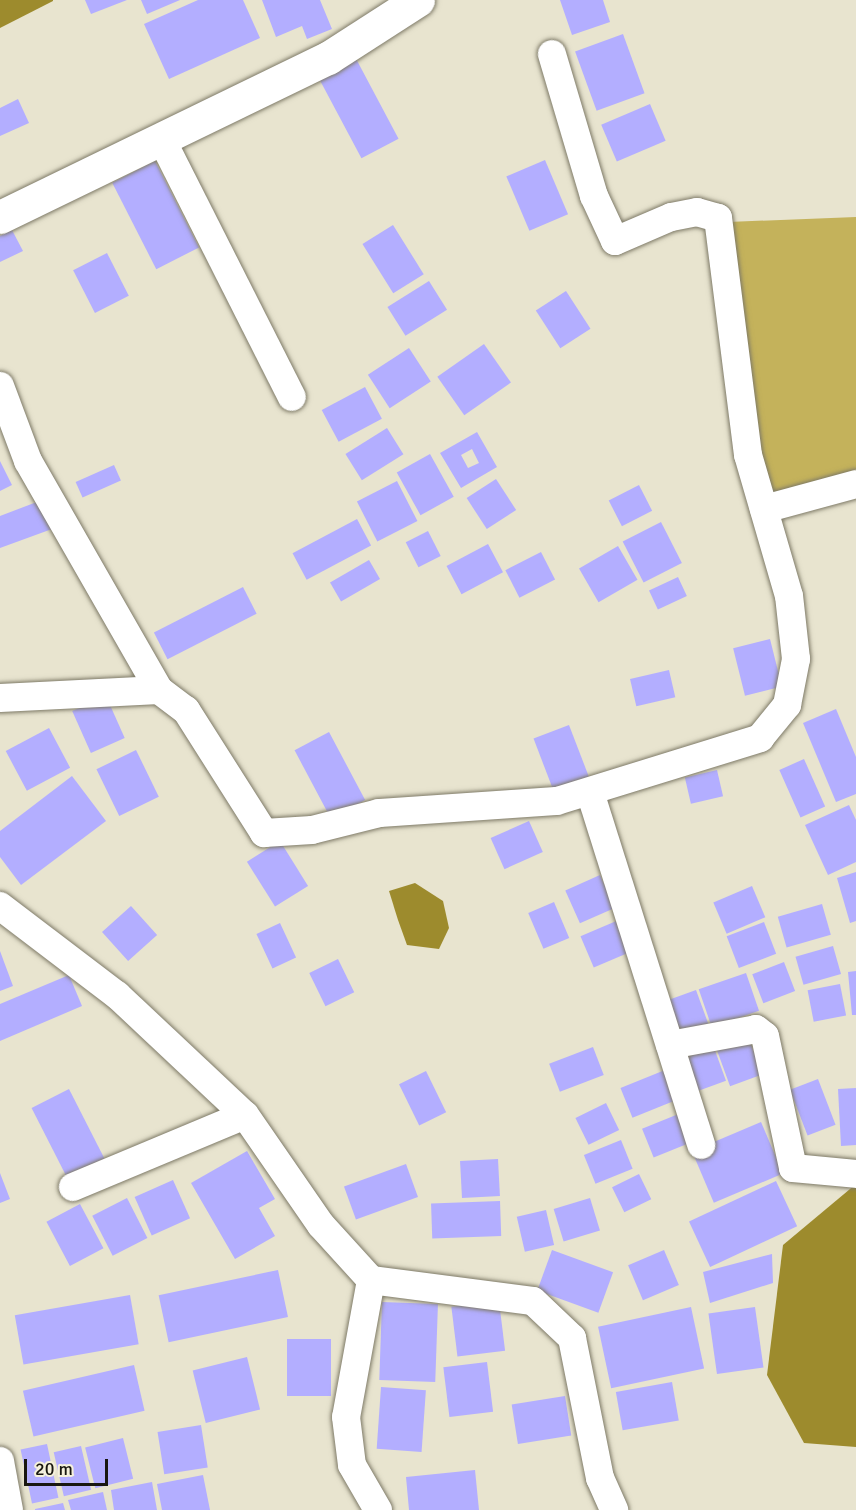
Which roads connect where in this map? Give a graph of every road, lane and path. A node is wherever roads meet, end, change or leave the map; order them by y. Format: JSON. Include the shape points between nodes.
{"nodes":[{"id":1,"x":418,"y":0,"type":"edge"},
{"id":2,"x":552,"y":54,"type":"dead end"},
{"id":3,"x":161,"y":138,"type":"junction"},
{"id":4,"x":0,"y":217,"type":"edge"},
{"id":5,"x":0,"y":386,"type":"edge"},
{"id":6,"x":292,"y":397,"type":"dead end"},
{"id":7,"x":856,"y":484,"type":"edge"},
{"id":8,"x":764,"y":509,"type":"junction"},
{"id":9,"x":159,"y":690,"type":"junction"},
{"id":10,"x":0,"y":698,"type":"edge"},
{"id":11,"x":590,"y":792,"type":"junction"},
{"id":12,"x":0,"y":906,"type":"edge"},
{"id":13,"x":670,"y":1045,"type":"junction"},
{"id":14,"x":245,"y":1115,"type":"junction"},
{"id":15,"x":701,"y":1145,"type":"dead end"},
{"id":16,"x":856,"y":1173,"type":"edge"},
{"id":17,"x":73,"y":1187,"type":"dead end"},
{"id":18,"x":371,"y":1280,"type":"junction"},
{"id":19,"x":0,"y":1461,"type":"edge"},
{"id":20,"x":600,"y":1478,"type":"junction"},
{"id":21,"x":9,"y":1510,"type":"edge"},
{"id":22,"x":378,"y":1510,"type":"edge"},
{"id":23,"x":594,"y":1510,"type":"edge"},
{"id":24,"x":614,"y":1510,"type":"edge"}],
"edges":[{"from":1,"to":3,"type":"main road","via":[[328,58]]},
{"from":2,"to":8,"type":"street","via":[[594,196],[615,241],[671,217],[697,212],[718,218],[748,455]]},
{"from":3,"to":4,"type":"main road"},
{"from":3,"to":6,"type":"street"},
{"from":5,"to":9,"type":"street","via":[[28,461]]},
{"from":7,"to":8,"type":"street"},
{"from":8,"to":11,"type":"street","via":[[789,596],[796,659],[787,705],[760,738]]},
{"from":9,"to":10,"type":"street"},
{"from":9,"to":11,"type":"street","via":[[186,710],[264,833],[312,830],[379,813],[501,807]]},
{"from":11,"to":13,"type":"street"},
{"from":12,"to":14,"type":"street","via":[[117,995]]},
{"from":13,"to":15,"type":"street"},
{"from":13,"to":16,"type":"street","via":[[756,1029],[765,1036],[793,1168]]},
{"from":14,"to":17,"type":"street"},
{"from":14,"to":18,"type":"street","via":[[321,1225]]},
{"from":18,"to":20,"type":"street","via":[[533,1301],[572,1338]]},
{"from":18,"to":22,"type":"street","via":[[346,1417],[352,1465]]},
{"from":19,"to":21,"type":"street"},
{"from":20,"to":23,"type":"street"},
{"from":20,"to":24,"type":"street"}]}
